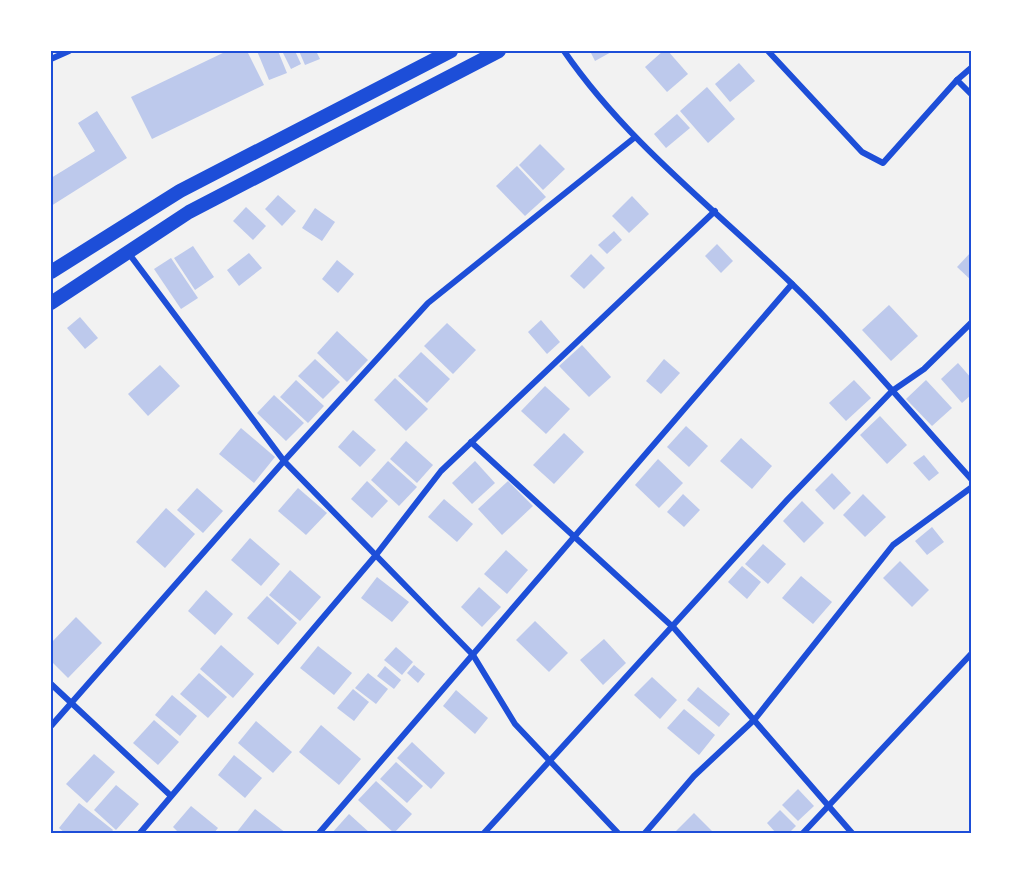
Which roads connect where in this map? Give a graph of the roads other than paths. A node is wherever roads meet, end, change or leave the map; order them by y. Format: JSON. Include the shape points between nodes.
{"nodes":[{"id":1,"x":69,"y":51,"type":"edge"},
{"id":2,"x":451,"y":51,"type":"edge"},
{"id":3,"x":499,"y":51,"type":"edge"},
{"id":4,"x":564,"y":51,"type":"edge"},
{"id":5,"x":768,"y":51,"type":"edge"},
{"id":6,"x":51,"y":59,"type":"edge"},
{"id":7,"x":972,"y":67,"type":"edge"},
{"id":8,"x":957,"y":80,"type":"junction"},
{"id":9,"x":972,"y":95,"type":"edge"},
{"id":10,"x":634,"y":138,"type":"junction"},
{"id":11,"x":715,"y":212,"type":"junction"},
{"id":12,"x":127,"y":250,"type":"junction"},
{"id":13,"x":51,"y":272,"type":"edge"},
{"id":14,"x":792,"y":284,"type":"junction"},
{"id":15,"x":51,"y":303,"type":"edge"},
{"id":16,"x":972,"y":322,"type":"edge"},
{"id":17,"x":892,"y":391,"type":"junction"},
{"id":18,"x":471,"y":442,"type":"junction"},
{"id":19,"x":284,"y":461,"type":"junction"},
{"id":20,"x":972,"y":480,"type":"edge"},
{"id":21,"x":972,"y":487,"type":"edge"},
{"id":22,"x":573,"y":538,"type":"junction"},
{"id":23,"x":376,"y":555,"type":"junction"},
{"id":24,"x":674,"y":628,"type":"junction"},
{"id":25,"x":972,"y":653,"type":"edge"},
{"id":26,"x":472,"y":655,"type":"junction"},
{"id":27,"x":51,"y":684,"type":"edge"},
{"id":28,"x":70,"y":705,"type":"junction"},
{"id":29,"x":755,"y":719,"type":"junction"},
{"id":30,"x":51,"y":726,"type":"edge"},
{"id":31,"x":550,"y":762,"type":"junction"},
{"id":32,"x":170,"y":795,"type":"junction"},
{"id":33,"x":828,"y":804,"type":"junction"},
{"id":34,"x":140,"y":833,"type":"edge"},
{"id":35,"x":319,"y":833,"type":"edge"},
{"id":36,"x":484,"y":833,"type":"edge"},
{"id":37,"x":618,"y":833,"type":"edge"},
{"id":38,"x":645,"y":833,"type":"edge"},
{"id":39,"x":803,"y":833,"type":"edge"},
{"id":40,"x":852,"y":833,"type":"edge"}],
"edges":[{"from":1,"to":6,"type":"street"},
{"from":2,"to":13,"type":"highway","via":[[180,191]]},
{"from":3,"to":12,"type":"highway","via":[[284,160]]},
{"from":4,"to":10,"type":"street","via":[[589,87]]},
{"from":5,"to":8,"type":"street","via":[[862,152],[883,163]]},
{"from":7,"to":8,"type":"street"},
{"from":8,"to":9,"type":"street"},
{"from":10,"to":11,"type":"street"},
{"from":10,"to":19,"type":"street","via":[[428,303]]},
{"from":11,"to":14,"type":"street"},
{"from":11,"to":18,"type":"street"},
{"from":12,"to":15,"type":"highway"},
{"from":12,"to":19,"type":"street"},
{"from":14,"to":17,"type":"street"},
{"from":14,"to":22,"type":"street"},
{"from":16,"to":17,"type":"street","via":[[924,369]]},
{"from":17,"to":20,"type":"street"},
{"from":17,"to":24,"type":"street","via":[[788,499]]},
{"from":18,"to":22,"type":"street"},
{"from":18,"to":23,"type":"street","via":[[441,471]]},
{"from":19,"to":23,"type":"street"},
{"from":19,"to":28,"type":"street"},
{"from":21,"to":29,"type":"street","via":[[893,545]]},
{"from":22,"to":24,"type":"street"},
{"from":22,"to":26,"type":"street"},
{"from":23,"to":26,"type":"street"},
{"from":23,"to":32,"type":"street"},
{"from":24,"to":29,"type":"street"},
{"from":24,"to":31,"type":"street"},
{"from":25,"to":33,"type":"street"},
{"from":26,"to":31,"type":"street","via":[[515,724]]},
{"from":26,"to":35,"type":"street"},
{"from":27,"to":28,"type":"street"},
{"from":28,"to":30,"type":"street"},
{"from":28,"to":32,"type":"street"},
{"from":29,"to":33,"type":"street"},
{"from":29,"to":38,"type":"street","via":[[694,776]]},
{"from":31,"to":36,"type":"street"},
{"from":31,"to":37,"type":"street"},
{"from":32,"to":34,"type":"street"},
{"from":33,"to":39,"type":"street"},
{"from":33,"to":40,"type":"street"}]}
